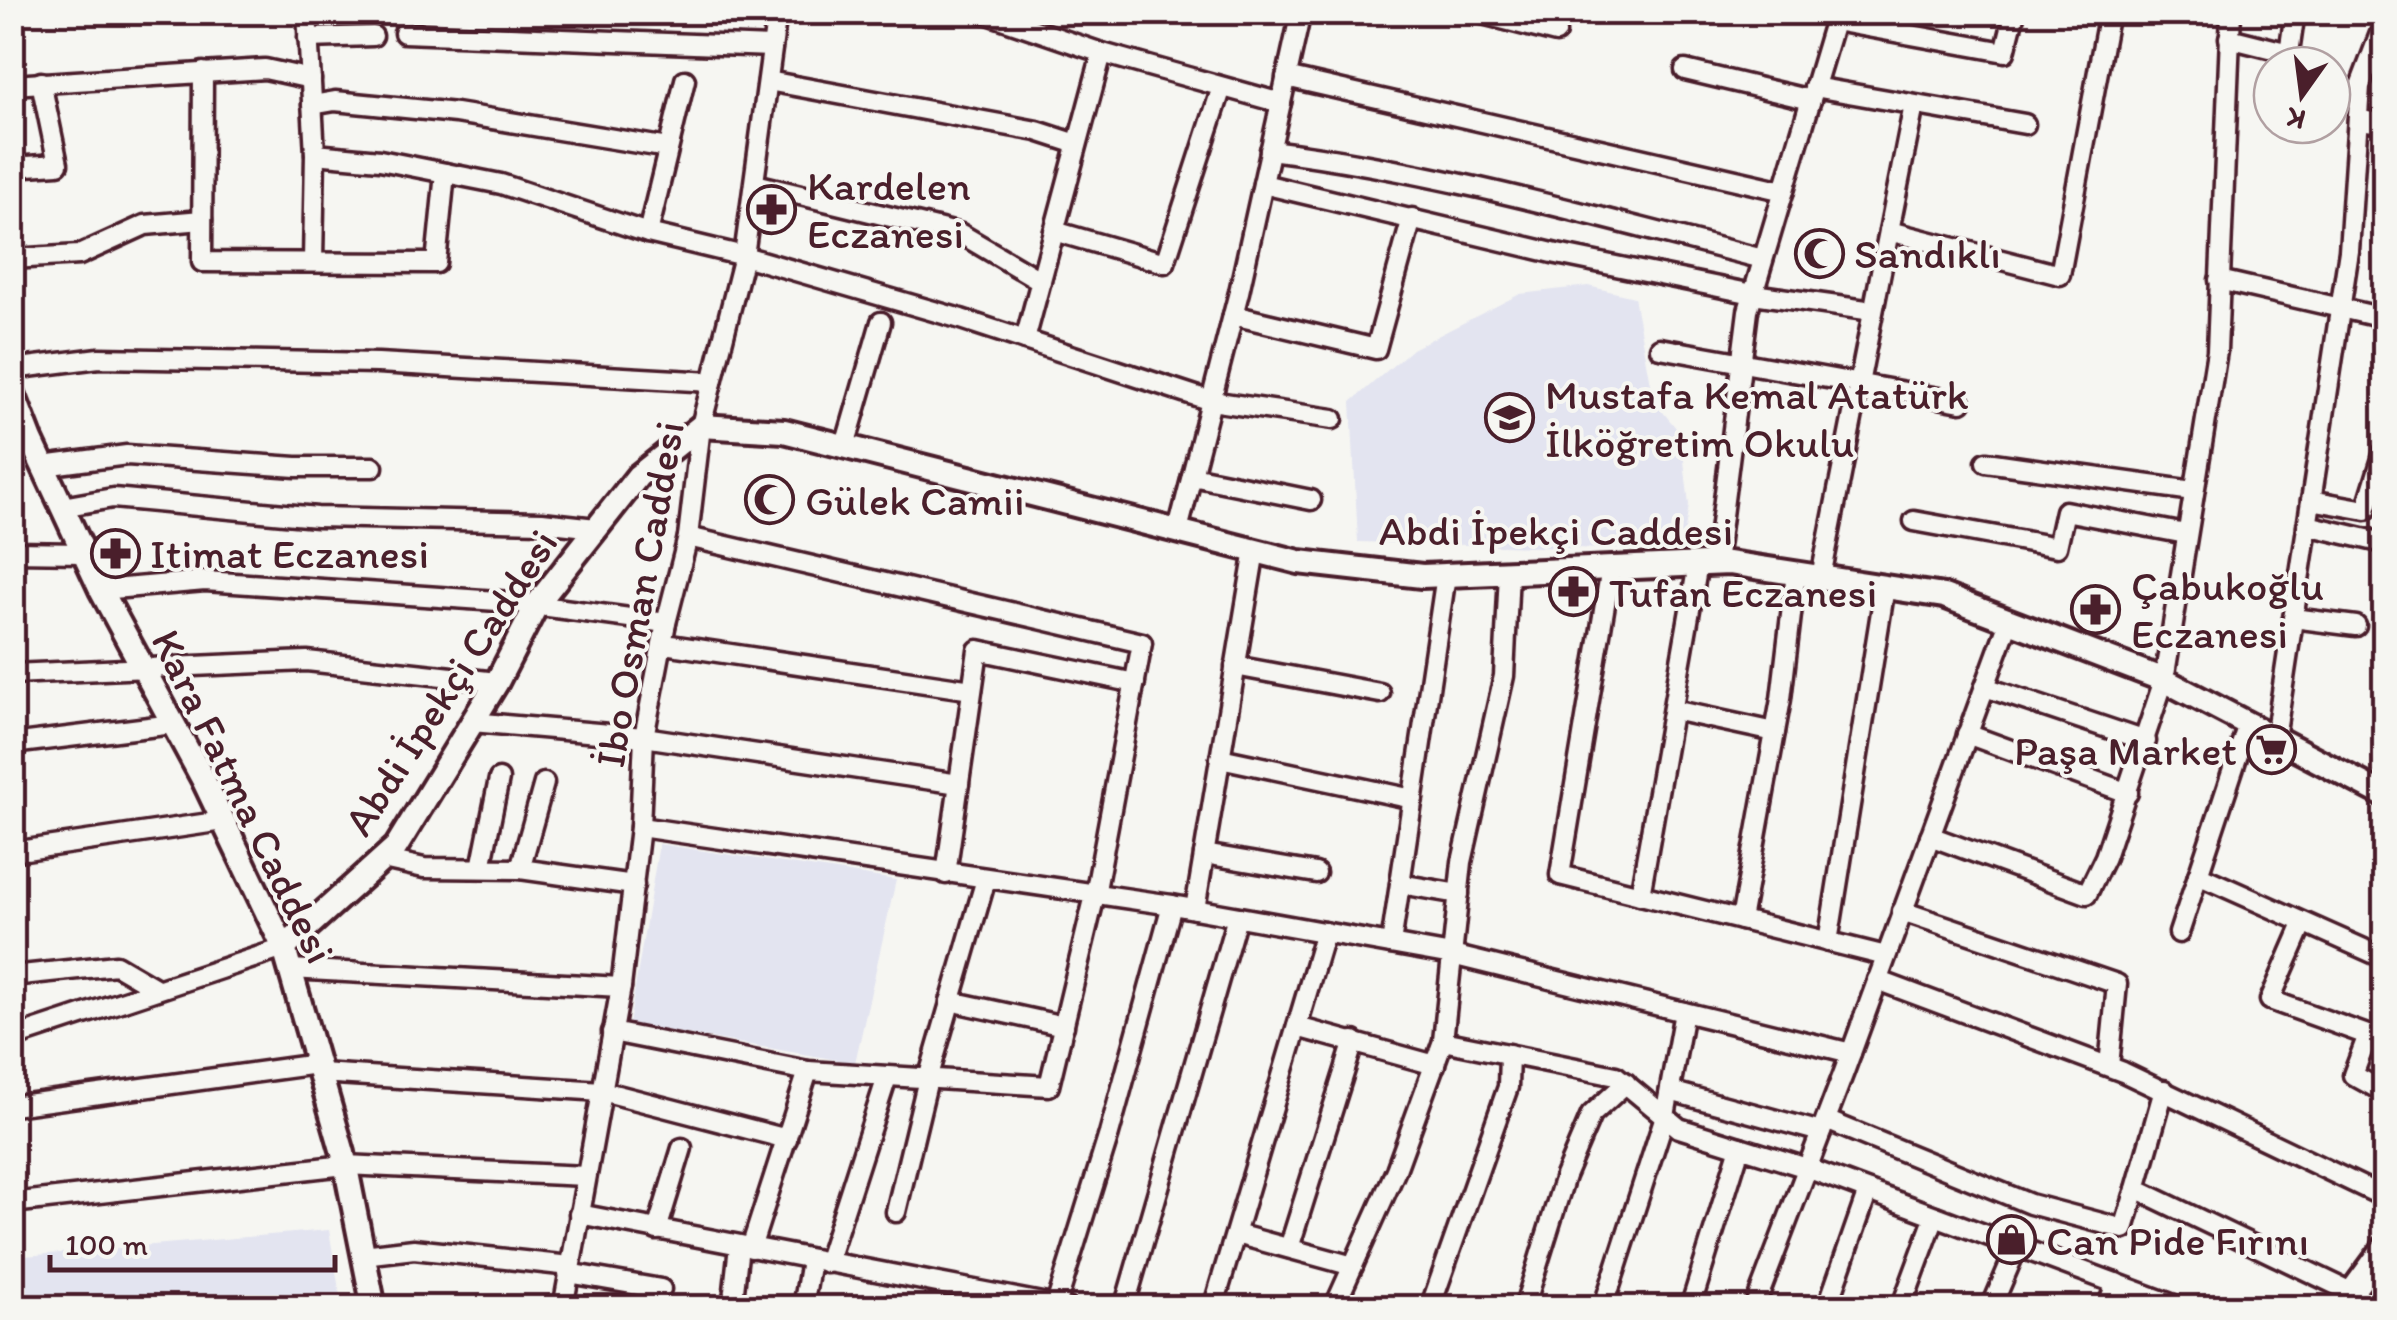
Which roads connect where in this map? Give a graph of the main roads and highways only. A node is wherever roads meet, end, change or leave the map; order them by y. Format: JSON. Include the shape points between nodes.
{"nodes":[{"id":1,"x":12,"y":391,"type":"edge"},
{"id":2,"x":18,"y":422,"type":"edge"},
{"id":3,"x":2384,"y":795,"type":"edge"},
{"id":4,"x":287,"y":958,"type":"junction"},
{"id":5,"x":2384,"y":1248,"type":"edge"},
{"id":6,"x":2344,"y":1299,"type":"edge"},
{"id":7,"x":374,"y":1308,"type":"edge"}],
"edges":[{"from":1,"to":2,"type":"main road","name":"Kara Fatma Caddesi"},
{"from":2,"to":4,"type":"main road","name":"Kara Fatma Caddesi"},
{"from":3,"to":4,"type":"main road","name":"Abdi İpekçi Caddesi","via":[[2164,680],[1944,596],[1707,564],[1422,576],[1299,562],[784,430],[701,426],[638,476],[596,528],[537,604],[396,847]]},
{"from":4,"to":7,"type":"main road","name":"Kara Fatma Caddesi","via":[[345,1165]]},
{"from":5,"to":6,"type":"main road"}]}
